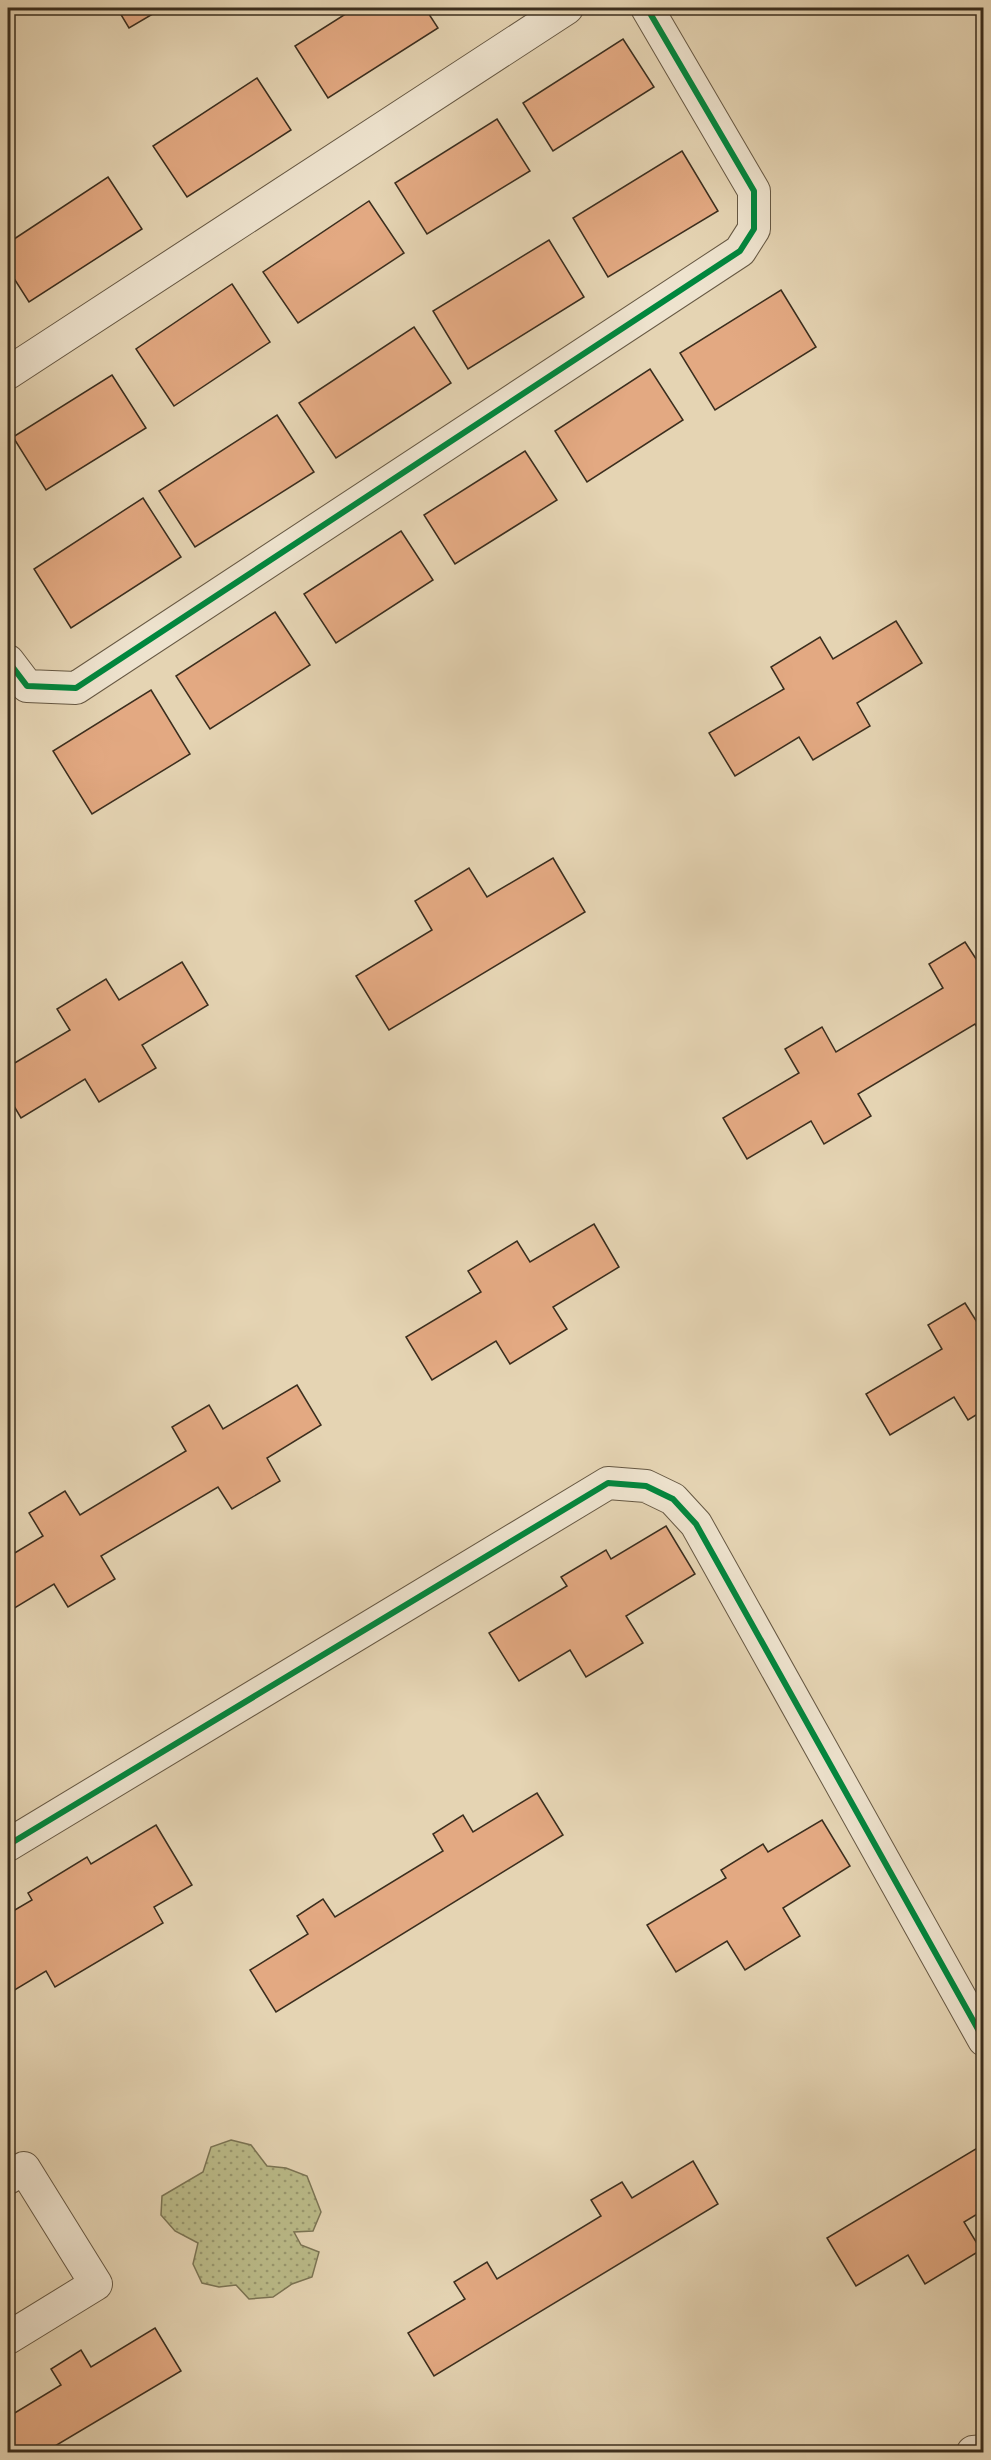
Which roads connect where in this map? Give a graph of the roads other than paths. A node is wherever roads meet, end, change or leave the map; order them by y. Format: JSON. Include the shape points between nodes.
{"nodes":[{"id":1,"x":567,"y":8,"type":"edge"},
{"id":2,"x":647,"y":8,"type":"edge"},
{"id":3,"x":8,"y":373,"type":"edge"},
{"id":4,"x":8,"y":661,"type":"edge"},
{"id":5,"x":8,"y":1845,"type":"edge"},
{"id":6,"x":984,"y":2040,"type":"edge"},
{"id":7,"x":8,"y":2178,"type":"edge"},
{"id":8,"x":8,"y":2338,"type":"edge"},
{"id":9,"x":984,"y":2451,"type":"edge"},
{"id":10,"x":973,"y":2452,"type":"edge"}],
"edges":[{"from":1,"to":3,"type":"street"},
{"from":2,"to":4,"type":"street","via":[[754,191],[754,229],[740,251],[76,688],[27,686]]},
{"from":5,"to":6,"type":"street","via":[[608,1483],[646,1486],[673,1499],[696,1524]]},
{"from":7,"to":8,"type":"street","via":[[24,2168],[96,2284]]},
{"from":9,"to":10,"type":"street"}]}
